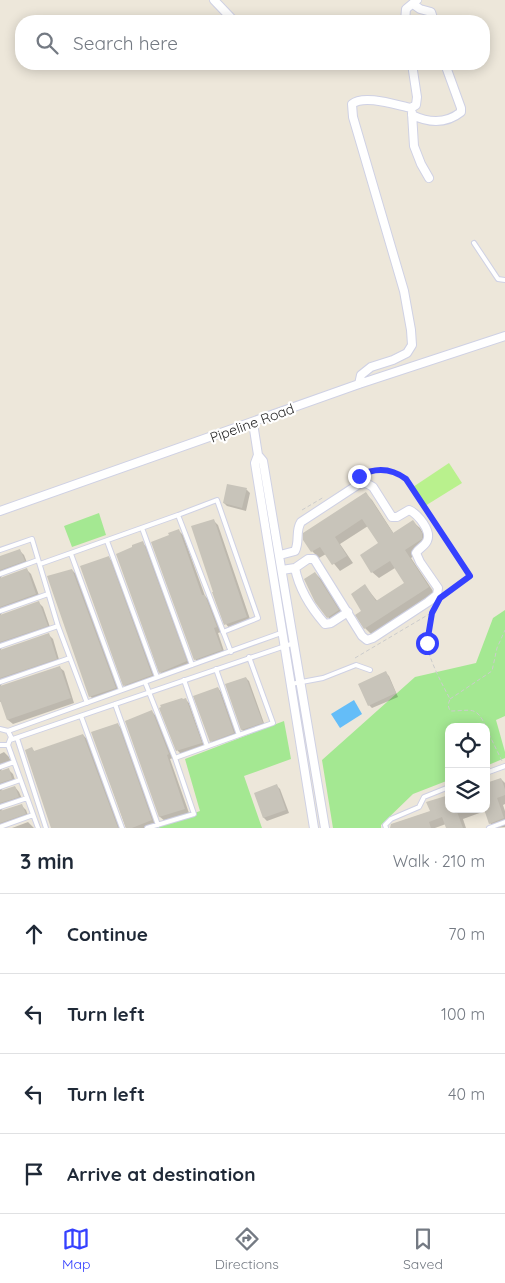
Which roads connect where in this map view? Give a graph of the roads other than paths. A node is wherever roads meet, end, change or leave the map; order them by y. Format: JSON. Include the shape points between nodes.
{"nodes":[{"id":1,"x":214,"y":0,"type":"edge"},
{"id":2,"x":415,"y":2,"type":"edge"},
{"id":3,"x":228,"y":15,"type":"edge"},
{"id":4,"x":406,"y":15,"type":"edge"},
{"id":5,"x":431,"y":15,"type":"edge"},
{"id":6,"x":413,"y":70,"type":"edge"},
{"id":7,"x":447,"y":70,"type":"edge"},
{"id":8,"x":412,"y":112,"type":"junction"},
{"id":9,"x":429,"y":178,"type":"dead end"},
{"id":10,"x":474,"y":244,"type":"dead end"},
{"id":11,"x":505,"y":280,"type":"edge"},
{"id":12,"x":505,"y":336,"type":"edge"},
{"id":13,"x":359,"y":384,"type":"junction"},
{"id":14,"x":253,"y":423,"type":"junction"},
{"id":15,"x":258,"y":455,"type":"junction"},
{"id":16,"x":0,"y":511,"type":"edge"},
{"id":17,"x":178,"y":516,"type":"junction"},
{"id":18,"x":274,"y":522,"type":"junction"},
{"id":19,"x":264,"y":524,"type":"junction"},
{"id":20,"x":142,"y":528,"type":"junction"},
{"id":21,"x":107,"y":541,"type":"junction"},
{"id":22,"x":0,"y":550,"type":"edge"},
{"id":23,"x":71,"y":554,"type":"junction"},
{"id":24,"x":280,"y":555,"type":"junction"},
{"id":25,"x":39,"y":562,"type":"junction"},
{"id":26,"x":295,"y":568,"type":"junction"},
{"id":27,"x":282,"y":570,"type":"junction"},
{"id":28,"x":0,"y":574,"type":"edge"},
{"id":29,"x":48,"y":594,"type":"junction"},
{"id":30,"x":0,"y":610,"type":"edge"},
{"id":31,"x":348,"y":612,"type":"junction"},
{"id":32,"x":58,"y":626,"type":"junction"},
{"id":33,"x":292,"y":630,"type":"junction"},
{"id":34,"x":223,"y":632,"type":"junction"},
{"id":35,"x":283,"y":632,"type":"junction"},
{"id":36,"x":294,"y":643,"type":"junction"},
{"id":37,"x":285,"y":645,"type":"junction"},
{"id":38,"x":0,"y":646,"type":"edge"},
{"id":39,"x":231,"y":652,"type":"junction"},
{"id":40,"x":70,"y":658,"type":"junction"},
{"id":41,"x":249,"y":658,"type":"junction"},
{"id":42,"x":192,"y":665,"type":"junction"},
{"id":43,"x":216,"y":669,"type":"junction"},
{"id":44,"x":370,"y":670,"type":"dead end"},
{"id":45,"x":157,"y":678,"type":"junction"},
{"id":46,"x":184,"y":680,"type":"junction"},
{"id":47,"x":0,"y":682,"type":"edge"},
{"id":48,"x":145,"y":682,"type":"junction"},
{"id":49,"x":300,"y":682,"type":"junction"},
{"id":50,"x":291,"y":684,"type":"junction"},
{"id":51,"x":121,"y":690,"type":"junction"},
{"id":52,"x":149,"y":692,"type":"junction"},
{"id":53,"x":87,"y":703,"type":"junction"},
{"id":54,"x":115,"y":704,"type":"junction"},
{"id":55,"x":81,"y":716,"type":"junction"},
{"id":56,"x":0,"y":729,"type":"edge"},
{"id":57,"x":8,"y":731,"type":"junction"},
{"id":58,"x":239,"y":735,"type":"junction"},
{"id":59,"x":17,"y":738,"type":"junction"},
{"id":60,"x":10,"y":740,"type":"junction"},
{"id":61,"x":0,"y":745,"type":"edge"},
{"id":62,"x":8,"y":745,"type":"junction"},
{"id":63,"x":207,"y":746,"type":"junction"},
{"id":64,"x":175,"y":758,"type":"junction"},
{"id":65,"x":14,"y":762,"type":"junction"},
{"id":66,"x":505,"y":766,"type":"edge"},
{"id":67,"x":0,"y":767,"type":"edge"},
{"id":68,"x":490,"y":772,"type":"edge"},
{"id":69,"x":20,"y":780,"type":"junction"},
{"id":70,"x":0,"y":787,"type":"edge"},
{"id":71,"x":445,"y":789,"type":"edge"},
{"id":72,"x":27,"y":798,"type":"junction"},
{"id":73,"x":0,"y":807,"type":"edge"},
{"id":74,"x":33,"y":815,"type":"junction"},
{"id":75,"x":505,"y":822,"type":"edge"},
{"id":76,"x":158,"y":825,"type":"junction"},
{"id":77,"x":0,"y":826,"type":"edge"},
{"id":78,"x":38,"y":828,"type":"edge"},
{"id":79,"x":46,"y":828,"type":"edge"},
{"id":80,"x":122,"y":828,"type":"edge"},
{"id":81,"x":148,"y":828,"type":"edge"},
{"id":82,"x":314,"y":828,"type":"edge"},
{"id":83,"x":325,"y":828,"type":"edge"},
{"id":84,"x":386,"y":828,"type":"edge"},
{"id":85,"x":489,"y":828,"type":"edge"}],
"edges":[{"from":1,"to":3,"type":"street"},
{"from":2,"to":4,"type":"street","via":[[406,9]]},
{"from":2,"to":5,"type":"street"},
{"from":6,"to":8,"type":"street","via":[[417,97]]},
{"from":7,"to":8,"type":"street","via":[[461,112],[440,122],[428,121]]},
{"from":8,"to":9,"type":"street","via":[[414,146]]},
{"from":8,"to":13,"type":"street","via":[[369,100],[352,104],[352,117],[404,291],[412,345],[407,353],[371,367],[360,375]]},
{"from":10,"to":11,"type":"lane","via":[[498,279]]},
{"from":12,"to":13,"type":"street","name":"Pipeline Road"},
{"from":13,"to":14,"type":"street","name":"Pipeline Road"},
{"from":14,"to":15,"type":"street"},
{"from":14,"to":16,"type":"street","name":"Pipeline Road"},
{"from":15,"to":18,"type":"street","via":[[263,461]]},
{"from":15,"to":19,"type":"street","via":[[256,463]]},
{"from":17,"to":20,"type":"lane"},
{"from":17,"to":34,"type":"lane"},
{"from":17,"to":34,"type":"lane","via":[[217,500],[258,618]]},
{"from":18,"to":19,"type":"lane"},
{"from":18,"to":24,"type":"street"},
{"from":19,"to":35,"type":"street"},
{"from":20,"to":21,"type":"lane"},
{"from":20,"to":42,"type":"lane"},
{"from":21,"to":23,"type":"lane"},
{"from":21,"to":45,"type":"lane"},
{"from":22,"to":25,"type":"lane","via":[[32,539]]},
{"from":23,"to":25,"type":"lane"},
{"from":23,"to":51,"type":"lane"},
{"from":24,"to":27,"type":"street"},
{"from":24,"to":31,"type":"street","via":[[295,551],[298,546],[297,528],[301,522],[359,484],[366,482],[373,487],[392,517],[409,510],[415,513],[428,532],[426,544],[416,553],[438,588],[437,595],[367,640]]},
{"from":25,"to":28,"type":"lane"},
{"from":25,"to":29,"type":"lane"},
{"from":26,"to":27,"type":"street"},
{"from":26,"to":31,"type":"street","via":[[308,559],[314,559]]},
{"from":26,"to":31,"type":"street","via":[[301,589],[325,624]]},
{"from":27,"to":33,"type":"street"},
{"from":29,"to":30,"type":"lane"},
{"from":29,"to":32,"type":"lane"},
{"from":32,"to":38,"type":"lane"},
{"from":32,"to":40,"type":"lane"},
{"from":33,"to":35,"type":"lane"},
{"from":33,"to":36,"type":"street"},
{"from":34,"to":39,"type":"lane"},
{"from":35,"to":37,"type":"street"},
{"from":35,"to":39,"type":"lane"},
{"from":36,"to":37,"type":"lane"},
{"from":36,"to":49,"type":"street"},
{"from":37,"to":41,"type":"lane"},
{"from":37,"to":50,"type":"street"},
{"from":39,"to":42,"type":"lane"},
{"from":40,"to":47,"type":"lane"},
{"from":40,"to":53,"type":"lane"},
{"from":41,"to":43,"type":"lane"},
{"from":41,"to":58,"type":"lane","via":[[273,723]]},
{"from":42,"to":45,"type":"lane"},
{"from":43,"to":46,"type":"lane"},
{"from":43,"to":58,"type":"lane"},
{"from":44,"to":49,"type":"lane","via":[[356,665],[333,675]]},
{"from":45,"to":48,"type":"lane"},
{"from":46,"to":52,"type":"lane"},
{"from":46,"to":63,"type":"lane"},
{"from":48,"to":51,"type":"lane"},
{"from":48,"to":52,"type":"lane"},
{"from":49,"to":50,"type":"lane"},
{"from":49,"to":83,"type":"street"},
{"from":50,"to":82,"type":"street"},
{"from":51,"to":53,"type":"lane"},
{"from":52,"to":54,"type":"lane"},
{"from":52,"to":64,"type":"lane"},
{"from":53,"to":57,"type":"lane"},
{"from":54,"to":55,"type":"lane"},
{"from":54,"to":76,"type":"lane"},
{"from":55,"to":59,"type":"lane"},
{"from":55,"to":80,"type":"lane"},
{"from":56,"to":57,"type":"lane"},
{"from":57,"to":60,"type":"lane"},
{"from":58,"to":63,"type":"lane"},
{"from":59,"to":60,"type":"lane"},
{"from":59,"to":79,"type":"lane"},
{"from":60,"to":62,"type":"lane"},
{"from":61,"to":62,"type":"lane"},
{"from":62,"to":65,"type":"lane"},
{"from":63,"to":64,"type":"lane"},
{"from":64,"to":76,"type":"lane","via":[[194,814]]},
{"from":65,"to":67,"type":"lane"},
{"from":65,"to":69,"type":"lane"},
{"from":66,"to":68,"type":"lane"},
{"from":69,"to":70,"type":"lane"},
{"from":69,"to":72,"type":"lane"},
{"from":71,"to":84,"type":"lane","via":[[424,797],[419,807],[391,819]]},
{"from":72,"to":73,"type":"lane"},
{"from":72,"to":74,"type":"lane"},
{"from":74,"to":77,"type":"lane"},
{"from":74,"to":78,"type":"lane"},
{"from":75,"to":85,"type":"lane"},
{"from":76,"to":81,"type":"lane"}]}
